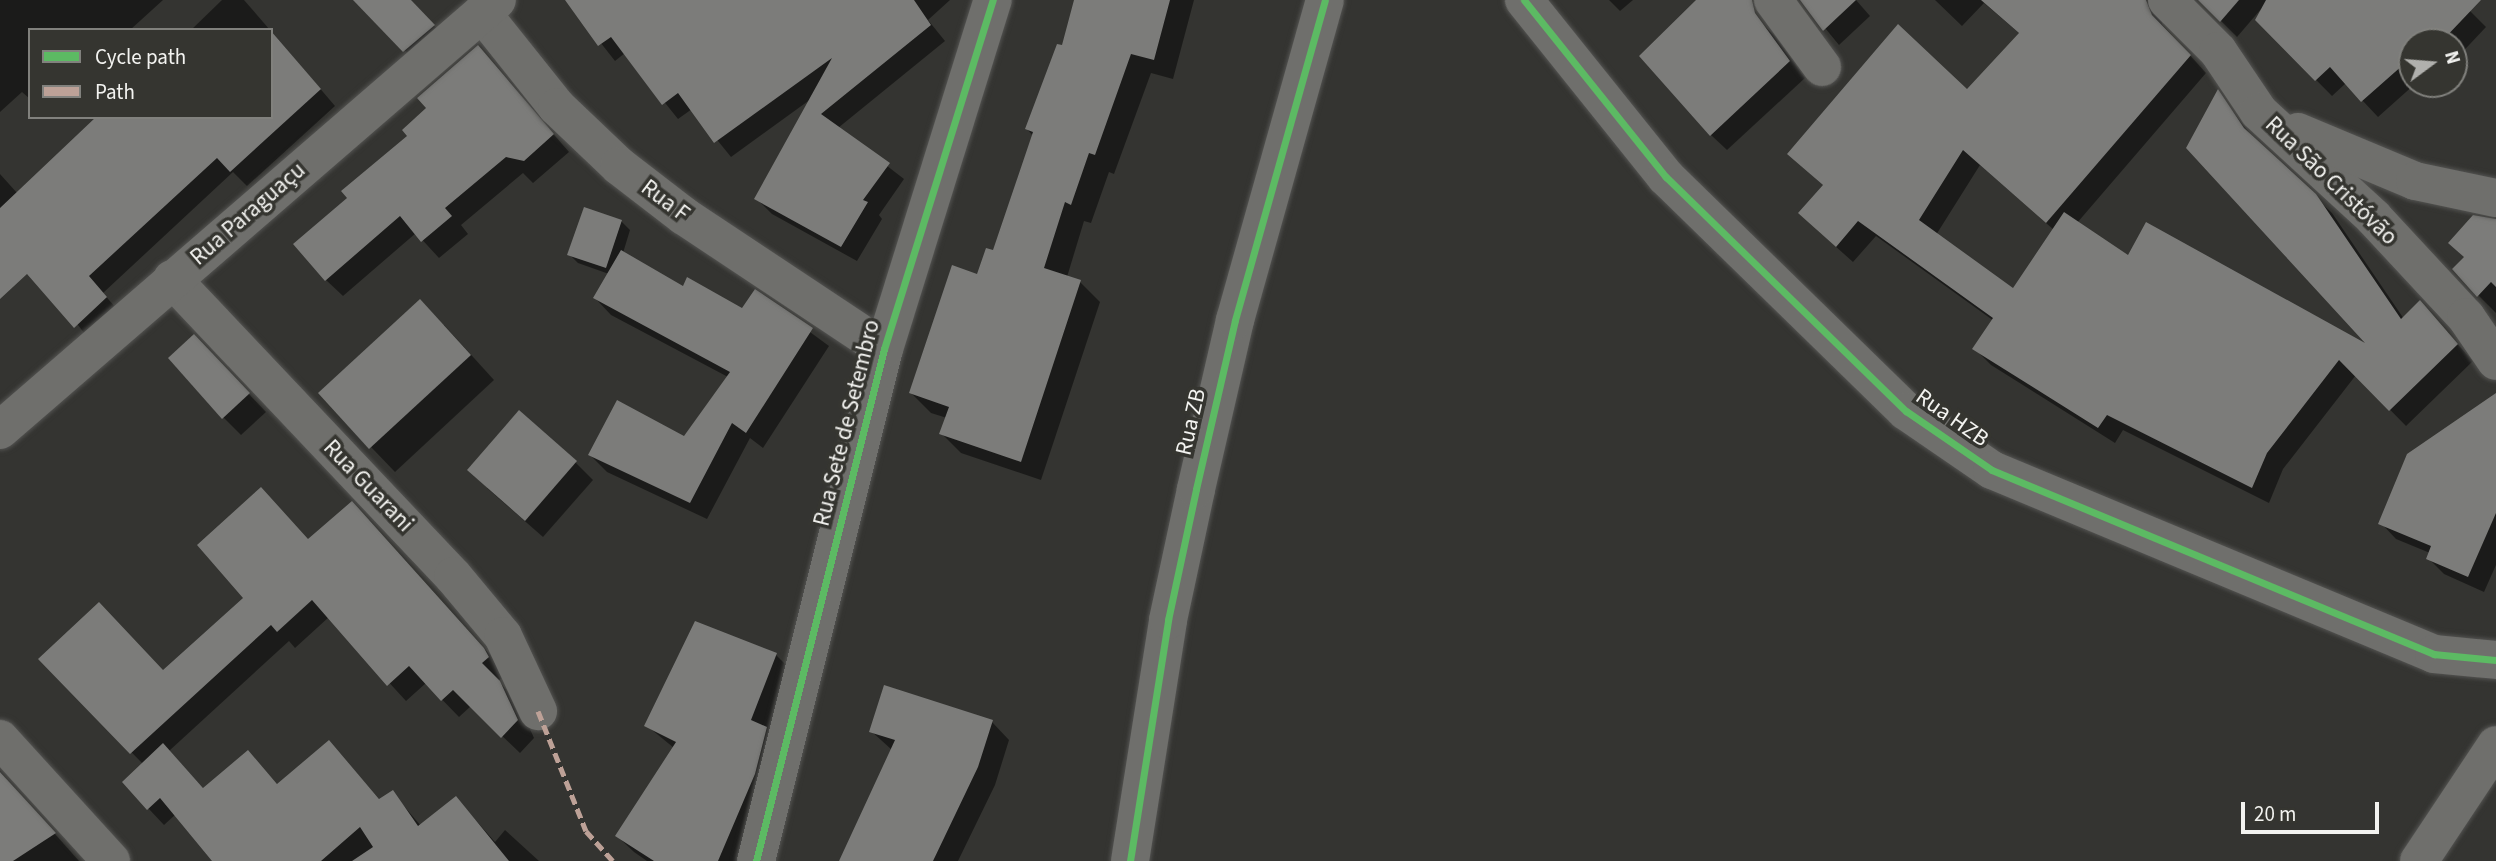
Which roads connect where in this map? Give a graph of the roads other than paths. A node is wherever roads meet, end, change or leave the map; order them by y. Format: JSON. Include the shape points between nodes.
{"nodes":[{"id":1,"x":993,"y":0,"type":"edge"},
{"id":2,"x":1325,"y":0,"type":"edge"},
{"id":3,"x":1524,"y":0,"type":"edge"},
{"id":4,"x":1773,"y":0,"type":"edge"},
{"id":5,"x":2167,"y":0,"type":"edge"},
{"id":6,"x":489,"y":6,"type":"edge"},
{"id":7,"x":1822,"y":67,"type":"dead end"},
{"id":8,"x":2259,"y":112,"type":"junction"},
{"id":9,"x":2496,"y":198,"type":"edge"},
{"id":10,"x":173,"y":279,"type":"junction"},
{"id":11,"x":884,"y":349,"type":"junction"},
{"id":12,"x":2496,"y":361,"type":"edge"},
{"id":13,"x":0,"y":430,"type":"edge"},
{"id":14,"x":2496,"y":660,"type":"edge"},
{"id":15,"x":538,"y":711,"type":"dead end"},
{"id":16,"x":0,"y":739,"type":"edge"},
{"id":17,"x":2496,"y":746,"type":"edge"},
{"id":18,"x":111,"y":861,"type":"edge"},
{"id":19,"x":756,"y":861,"type":"edge"},
{"id":20,"x":1130,"y":861,"type":"edge"},
{"id":21,"x":2419,"y":861,"type":"edge"}],
"edges":[{"from":1,"to":11,"type":"street","name":"Rua Sete de Setembro"},
{"from":2,"to":20,"type":"street","name":"Rua ZB","via":[[1234,320],[1165,633]]},
{"from":3,"to":14,"type":"street","name":"Rua HZB","via":[[1666,177],[1906,411],[1992,470],[2434,654]]},
{"from":4,"to":7,"type":"street"},
{"from":5,"to":8,"type":"street","name":"Rua São Cristóvão","via":[[2217,51]]},
{"from":6,"to":10,"type":"street","name":"Rua Paraguaçu"},
{"from":6,"to":11,"type":"street","name":"Rua F","via":[[557,107],[619,166],[684,216]]},
{"from":8,"to":9,"type":"street","via":[[2332,150],[2415,181]]},
{"from":8,"to":12,"type":"street","name":"Rua São Cristóvão","via":[[2373,217],[2466,317]]},
{"from":10,"to":13,"type":"street","name":"Rua Paraguaçu"},
{"from":10,"to":15,"type":"street","name":"Rua Guarani","via":[[453,576],[503,636]]},
{"from":11,"to":19,"type":"street","name":"Rua Sete de Setembro"},
{"from":16,"to":18,"type":"street"},
{"from":17,"to":21,"type":"street"}]}
